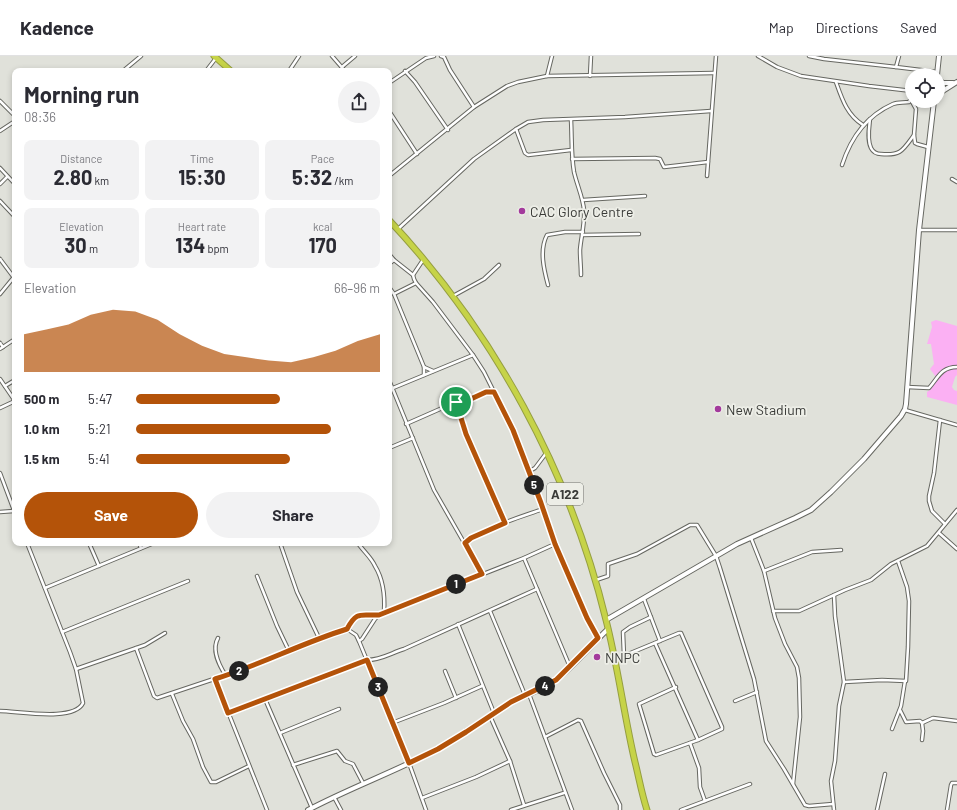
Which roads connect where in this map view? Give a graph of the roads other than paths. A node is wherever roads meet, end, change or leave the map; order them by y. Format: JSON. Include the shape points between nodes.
{"nodes":[{"id":1,"x":141,"y":56,"type":"edge"},
{"id":2,"x":299,"y":56,"type":"edge"},
{"id":3,"x":332,"y":56,"type":"edge"},
{"id":4,"x":355,"y":56,"type":"edge"},
{"id":5,"x":434,"y":56,"type":"edge"},
{"id":6,"x":444,"y":56,"type":"edge"},
{"id":7,"x":552,"y":56,"type":"edge"},
{"id":8,"x":591,"y":56,"type":"edge"},
{"id":9,"x":716,"y":56,"type":"edge"},
{"id":10,"x":758,"y":56,"type":"edge"},
{"id":11,"x":811,"y":56,"type":"edge"},
{"id":12,"x":899,"y":56,"type":"edge"},
{"id":13,"x":939,"y":56,"type":"edge"},
{"id":14,"x":215,"y":57,"type":"edge"},
{"id":15,"x":426,"y":57,"type":"edge"},
{"id":16,"x":896,"y":66,"type":"junction"},
{"id":17,"x":342,"y":67,"type":"joint"},
{"id":18,"x":126,"y":68,"type":"edge"},
{"id":19,"x":208,"y":68,"type":"edge"},
{"id":20,"x":228,"y":68,"type":"edge"},
{"id":21,"x":290,"y":68,"type":"edge"},
{"id":22,"x":908,"y":68,"type":"edge"},
{"id":23,"x":938,"y":68,"type":"edge"},
{"id":24,"x":405,"y":71,"type":"junction"},
{"id":25,"x":714,"y":73,"type":"junction"},
{"id":26,"x":547,"y":76,"type":"junction"},
{"id":27,"x":590,"y":76,"type":"junction"},
{"id":28,"x":392,"y":81,"type":"edge"},
{"id":29,"x":836,"y":82,"type":"junction"},
{"id":30,"x":955,"y":82,"type":"edge"},
{"id":31,"x":945,"y":83,"type":"edge"},
{"id":32,"x":945,"y":89,"type":"edge"},
{"id":33,"x":905,"y":90,"type":"edge"},
{"id":34,"x":0,"y":101,"type":"edge"},
{"id":35,"x":905,"y":103,"type":"edge"},
{"id":36,"x":474,"y":107,"type":"junction"},
{"id":37,"x":916,"y":108,"type":"edge"},
{"id":38,"x":933,"y":108,"type":"edge"},
{"id":39,"x":711,"y":111,"type":"junction"},
{"id":40,"x":12,"y":113,"type":"edge"},
{"id":41,"x":392,"y":116,"type":"edge"},
{"id":42,"x":870,"y":119,"type":"junction"},
{"id":43,"x":571,"y":120,"type":"junction"},
{"id":44,"x":12,"y":123,"type":"edge"},
{"id":45,"x":863,"y":125,"type":"junction"},
{"id":46,"x":516,"y":128,"type":"junction"},
{"id":47,"x":448,"y":130,"type":"junction"},
{"id":48,"x":0,"y":131,"type":"edge"},
{"id":49,"x":914,"y":135,"type":"junction"},
{"id":50,"x":928,"y":147,"type":"junction"},
{"id":51,"x":571,"y":150,"type":"junction"},
{"id":52,"x":417,"y":154,"type":"junction"},
{"id":53,"x":572,"y":159,"type":"junction"},
{"id":54,"x":708,"y":162,"type":"junction"},
{"id":55,"x":842,"y":165,"type":"dead end"},
{"id":56,"x":0,"y":168,"type":"edge"},
{"id":57,"x":392,"y":174,"type":"edge"},
{"id":58,"x":707,"y":176,"type":"dead end"},
{"id":59,"x":7,"y":177,"type":"junction"},
{"id":60,"x":952,"y":179,"type":"dead end"},
{"id":61,"x":12,"y":181,"type":"edge"},
{"id":62,"x":957,"y":182,"type":"edge"},
{"id":63,"x":0,"y":184,"type":"edge"},
{"id":64,"x":645,"y":196,"type":"dead end"},
{"id":65,"x":583,"y":200,"type":"junction"},
{"id":66,"x":0,"y":201,"type":"edge"},
{"id":67,"x":12,"y":214,"type":"edge"},
{"id":68,"x":392,"y":223,"type":"edge"},
{"id":69,"x":398,"y":230,"type":"junction"},
{"id":70,"x":919,"y":230,"type":"junction"},
{"id":71,"x":957,"y":230,"type":"edge"},
{"id":72,"x":583,"y":233,"type":"junction"},
{"id":73,"x":639,"y":234,"type":"dead end"},
{"id":74,"x":392,"y":258,"type":"edge"},
{"id":75,"x":424,"y":258,"type":"junction"},
{"id":76,"x":0,"y":259,"type":"edge"},
{"id":77,"x":394,"y":260,"type":"joint"},
{"id":78,"x":499,"y":265,"type":"dead end"},
{"id":79,"x":12,"y":275,"type":"edge"},
{"id":80,"x":413,"y":275,"type":"junction"},
{"id":81,"x":581,"y":275,"type":"dead end"},
{"id":82,"x":12,"y":280,"type":"edge"},
{"id":83,"x":416,"y":283,"type":"junction"},
{"id":84,"x":548,"y":286,"type":"dead end"},
{"id":85,"x":392,"y":292,"type":"edge"},
{"id":86,"x":0,"y":294,"type":"edge"},
{"id":87,"x":394,"y":294,"type":"junction"},
{"id":88,"x":453,"y":296,"type":"junction"},
{"id":89,"x":12,"y":341,"type":"edge"},
{"id":90,"x":0,"y":343,"type":"edge"},
{"id":91,"x":3,"y":347,"type":"junction"},
{"id":92,"x":0,"y":350,"type":"edge"},
{"id":93,"x":473,"y":354,"type":"junction"},
{"id":94,"x":424,"y":367,"type":"junction"},
{"id":95,"x":957,"y":367,"type":"edge"},
{"id":96,"x":434,"y":371,"type":"junction"},
{"id":97,"x":424,"y":375,"type":"junction"},
{"id":98,"x":0,"y":379,"type":"edge"},
{"id":99,"x":12,"y":382,"type":"edge"},
{"id":100,"x":5,"y":386,"type":"junction"},
{"id":101,"x":907,"y":386,"type":"junction"},
{"id":102,"x":392,"y":388,"type":"joint"},
{"id":103,"x":494,"y":392,"type":"junction"},
{"id":104,"x":12,"y":396,"type":"edge"},
{"id":105,"x":12,"y":402,"type":"edge"},
{"id":106,"x":456,"y":402,"type":"junction"},
{"id":107,"x":0,"y":408,"type":"edge"},
{"id":108,"x":905,"y":409,"type":"junction"},
{"id":109,"x":940,"y":420,"type":"junction"},
{"id":110,"x":406,"y":424,"type":"junction"},
{"id":111,"x":957,"y":425,"type":"edge"},
{"id":112,"x":413,"y":438,"type":"junction"},
{"id":113,"x":392,"y":447,"type":"edge"},
{"id":114,"x":547,"y":452,"type":"junction"},
{"id":115,"x":528,"y":472,"type":"junction"},
{"id":116,"x":0,"y":473,"type":"edge"},
{"id":117,"x":12,"y":504,"type":"edge"},
{"id":118,"x":543,"y":509,"type":"junction"},
{"id":119,"x":957,"y":510,"type":"edge"},
{"id":120,"x":0,"y":512,"type":"edge"},
{"id":121,"x":12,"y":512,"type":"edge"},
{"id":122,"x":505,"y":523,"type":"junction"},
{"id":123,"x":944,"y":524,"type":"junction"},
{"id":124,"x":939,"y":533,"type":"junction"},
{"id":125,"x":751,"y":538,"type":"junction"},
{"id":126,"x":465,"y":543,"type":"junction"},
{"id":127,"x":555,"y":544,"type":"junction"},
{"id":128,"x":29,"y":546,"type":"edge"},
{"id":129,"x":90,"y":546,"type":"edge"},
{"id":130,"x":146,"y":546,"type":"edge"},
{"id":131,"x":281,"y":546,"type":"edge"},
{"id":132,"x":360,"y":546,"type":"edge"},
{"id":133,"x":141,"y":548,"type":"joint"},
{"id":134,"x":957,"y":549,"type":"edge"},
{"id":135,"x":841,"y":550,"type":"dead end"},
{"id":136,"x":716,"y":556,"type":"junction"},
{"id":137,"x":524,"y":558,"type":"junction"},
{"id":138,"x":898,"y":561,"type":"junction"},
{"id":139,"x":98,"y":566,"type":"junction"},
{"id":140,"x":764,"y":571,"type":"junction"},
{"id":141,"x":482,"y":574,"type":"junction"},
{"id":142,"x":257,"y":576,"type":"dead end"},
{"id":143,"x":188,"y":580,"type":"dead end"},
{"id":144,"x":596,"y":580,"type":"junction"},
{"id":145,"x":45,"y":588,"type":"junction"},
{"id":146,"x":537,"y":589,"type":"junction"},
{"id":147,"x":834,"y":595,"type":"junction"},
{"id":148,"x":644,"y":599,"type":"junction"},
{"id":149,"x":490,"y":611,"type":"junction"},
{"id":150,"x":773,"y":611,"type":"junction"},
{"id":151,"x":384,"y":612,"type":"junction"},
{"id":152,"x":379,"y":615,"type":"junction"},
{"id":153,"x":651,"y":617,"type":"junction"},
{"id":154,"x":606,"y":620,"type":"junction"},
{"id":155,"x":458,"y":624,"type":"junction"},
{"id":156,"x":347,"y":629,"type":"junction"},
{"id":157,"x":608,"y":629,"type":"junction"},
{"id":158,"x":62,"y":632,"type":"junction"},
{"id":159,"x":165,"y":633,"type":"dead end"},
{"id":160,"x":218,"y":638,"type":"dead end"},
{"id":161,"x":319,"y":638,"type":"junction"},
{"id":162,"x":598,"y":638,"type":"junction"},
{"id":163,"x":660,"y":640,"type":"junction"},
{"id":164,"x":359,"y":641,"type":"junction"},
{"id":165,"x":655,"y":643,"type":"junction"},
{"id":166,"x":136,"y":648,"type":"junction"},
{"id":167,"x":290,"y":651,"type":"junction"},
{"id":168,"x":624,"y":656,"type":"junction"},
{"id":169,"x":615,"y":659,"type":"junction"},
{"id":170,"x":367,"y":660,"type":"junction"},
{"id":171,"x":570,"y":667,"type":"junction"},
{"id":172,"x":76,"y":669,"type":"junction"},
{"id":173,"x":445,"y":671,"type":"dead end"},
{"id":174,"x":226,"y":676,"type":"junction"},
{"id":175,"x":215,"y":679,"type":"junction"},
{"id":176,"x":906,"y":681,"type":"junction"},
{"id":177,"x":844,"y":682,"type":"junction"},
{"id":178,"x":482,"y":686,"type":"junction"},
{"id":179,"x":676,"y":687,"type":"junction"},
{"id":180,"x":757,"y":692,"type":"junction"},
{"id":181,"x":172,"y":694,"type":"junction"},
{"id":182,"x":527,"y":694,"type":"junction"},
{"id":183,"x":456,"y":698,"type":"junction"},
{"id":184,"x":265,"y":699,"type":"junction"},
{"id":185,"x":734,"y":700,"type":"dead end"},
{"id":186,"x":339,"y":709,"type":"dead end"},
{"id":187,"x":900,"y":710,"type":"junction"},
{"id":188,"x":0,"y":711,"type":"edge"},
{"id":189,"x":228,"y":713,"type":"junction"},
{"id":190,"x":494,"y":713,"type":"junction"},
{"id":191,"x":490,"y":716,"type":"junction"},
{"id":192,"x":957,"y":721,"type":"edge"},
{"id":193,"x":392,"y":723,"type":"junction"},
{"id":194,"x":922,"y":723,"type":"junction"},
{"id":195,"x":892,"y":729,"type":"dead end"},
{"id":196,"x":280,"y":733,"type":"junction"},
{"id":197,"x":545,"y":737,"type":"junction"},
{"id":198,"x":698,"y":740,"type":"junction"},
{"id":199,"x":922,"y":740,"type":"dead end"},
{"id":200,"x":690,"y":743,"type":"junction"},
{"id":201,"x":510,"y":761,"type":"junction"},
{"id":202,"x":409,"y":763,"type":"junction"},
{"id":203,"x":293,"y":765,"type":"junction"},
{"id":204,"x":249,"y":766,"type":"junction"},
{"id":205,"x":885,"y":774,"type":"dead end"},
{"id":206,"x":363,"y":783,"type":"junction"},
{"id":207,"x":957,"y":783,"type":"edge"},
{"id":208,"x":750,"y":784,"type":"dead end"},
{"id":209,"x":793,"y":784,"type":"junction"},
{"id":210,"x":564,"y":792,"type":"junction"},
{"id":211,"x":334,"y":797,"type":"junction"},
{"id":212,"x":422,"y":798,"type":"junction"},
{"id":213,"x":705,"y":801,"type":"junction"},
{"id":214,"x":833,"y":804,"type":"junction"},
{"id":215,"x":524,"y":805,"type":"junction"},
{"id":216,"x":310,"y":809,"type":"edge"},
{"id":217,"x":268,"y":810,"type":"edge"},
{"id":218,"x":341,"y":810,"type":"edge"},
{"id":219,"x":426,"y":810,"type":"edge"},
{"id":220,"x":511,"y":810,"type":"edge"},
{"id":221,"x":572,"y":810,"type":"edge"},
{"id":222,"x":620,"y":810,"type":"edge"},
{"id":223,"x":647,"y":810,"type":"edge"},
{"id":224,"x":680,"y":810,"type":"edge"},
{"id":225,"x":834,"y":810,"type":"edge"},
{"id":226,"x":877,"y":810,"type":"edge"},
{"id":227,"x":947,"y":810,"type":"edge"}],
"edges":[{"from":1,"to":18,"type":"street"},
{"from":2,"to":21,"type":"street"},
{"from":3,"to":17,"type":"street"},
{"from":4,"to":17,"type":"street"},
{"from":5,"to":15,"type":"street"},
{"from":6,"to":36,"type":"street"},
{"from":7,"to":26,"type":"street"},
{"from":8,"to":27,"type":"street"},
{"from":9,"to":25,"type":"street"},
{"from":10,"to":29,"type":"street","via":[[789,72]]},
{"from":11,"to":16,"type":"street"},
{"from":12,"to":16,"type":"street"},
{"from":13,"to":23,"type":"main road"},
{"from":14,"to":19,"type":"street"},
{"from":14,"to":20,"type":"highway"},
{"from":15,"to":24,"type":"street"},
{"from":16,"to":22,"type":"street"},
{"from":24,"to":28,"type":"street"},
{"from":24,"to":47,"type":"street"},
{"from":25,"to":27,"type":"street"},
{"from":25,"to":39,"type":"street"},
{"from":26,"to":27,"type":"street"},
{"from":26,"to":36,"type":"street","via":[[507,86]]},
{"from":29,"to":33,"type":"street"},
{"from":29,"to":45,"type":"street","via":[[848,112]]},
{"from":30,"to":31,"type":"main road"},
{"from":30,"to":32,"type":"main road"},
{"from":34,"to":40,"type":"street"},
{"from":35,"to":42,"type":"street","via":[[895,104]]},
{"from":36,"to":47,"type":"street"},
{"from":37,"to":49,"type":"street"},
{"from":38,"to":50,"type":"main road"},
{"from":39,"to":43,"type":"street"},
{"from":39,"to":54,"type":"street"},
{"from":41,"to":52,"type":"street"},
{"from":42,"to":45,"type":"street"},
{"from":42,"to":49,"type":"street","via":[[870,145],[876,153],[900,153]]},
{"from":43,"to":46,"type":"street","via":[[535,120]]},
{"from":43,"to":51,"type":"street"},
{"from":44,"to":48,"type":"street"},
{"from":45,"to":55,"type":"street","via":[[849,146]]},
{"from":46,"to":51,"type":"street","via":[[528,155]]},
{"from":46,"to":69,"type":"street","via":[[474,158]]},
{"from":47,"to":52,"type":"street"},
{"from":49,"to":50,"type":"street","via":[[917,144]]},
{"from":50,"to":70,"type":"main road"},
{"from":51,"to":53,"type":"street"},
{"from":52,"to":57,"type":"street"},
{"from":53,"to":54,"type":"street","via":[[655,158],[660,159],[664,166]]},
{"from":53,"to":65,"type":"street","via":[[579,193]]},
{"from":54,"to":58,"type":"street"},
{"from":56,"to":59,"type":"street"},
{"from":59,"to":61,"type":"street"},
{"from":59,"to":63,"type":"street"},
{"from":60,"to":62,"type":"street"},
{"from":64,"to":65,"type":"street"},
{"from":65,"to":72,"type":"street"},
{"from":66,"to":67,"type":"street"},
{"from":68,"to":69,"type":"highway","number":"A122"},
{"from":69,"to":75,"type":"highway","number":"A122"},
{"from":70,"to":71,"type":"street"},
{"from":70,"to":101,"type":"main road"},
{"from":72,"to":73,"type":"street"},
{"from":72,"to":81,"type":"street","via":[[580,250]]},
{"from":72,"to":84,"type":"street","via":[[565,232],[548,234],[546,237],[543,254]]},
{"from":74,"to":77,"type":"street"},
{"from":75,"to":80,"type":"street"},
{"from":75,"to":88,"type":"highway","number":"A122"},
{"from":76,"to":79,"type":"street"},
{"from":77,"to":80,"type":"street"},
{"from":78,"to":88,"type":"street","via":[[480,281]]},
{"from":80,"to":83,"type":"street"},
{"from":82,"to":86,"type":"street"},
{"from":83,"to":87,"type":"street"},
{"from":83,"to":93,"type":"street"},
{"from":85,"to":87,"type":"street"},
{"from":87,"to":94,"type":"street"},
{"from":88,"to":114,"type":"highway","number":"A122","via":[[499,364]]},
{"from":89,"to":91,"type":"street"},
{"from":90,"to":91,"type":"street"},
{"from":91,"to":92,"type":"street"},
{"from":93,"to":96,"type":"street"},
{"from":93,"to":103,"type":"street"},
{"from":94,"to":96,"type":"street"},
{"from":94,"to":97,"type":"street"},
{"from":95,"to":101,"type":"street","via":[[942,371],[929,388]]},
{"from":96,"to":97,"type":"street"},
{"from":97,"to":102,"type":"street"},
{"from":98,"to":100,"type":"street"},
{"from":99,"to":100,"type":"street"},
{"from":100,"to":104,"type":"street"},
{"from":101,"to":108,"type":"main road"},
{"from":102,"to":110,"type":"street"},
{"from":103,"to":106,"type":"street","via":[[486,392]]},
{"from":103,"to":115,"type":"street","via":[[513,430]]},
{"from":105,"to":107,"type":"street"},
{"from":106,"to":110,"type":"street"},
{"from":106,"to":122,"type":"street","via":[[466,434]]},
{"from":108,"to":109,"type":"street"},
{"from":108,"to":125,"type":"main road","via":[[889,432],[864,459],[811,510]]},
{"from":109,"to":111,"type":"street"},
{"from":109,"to":123,"type":"street","via":[[935,469],[928,496],[932,511]]},
{"from":110,"to":112,"type":"street"},
{"from":112,"to":113,"type":"street"},
{"from":112,"to":126,"type":"street","via":[[434,490]]},
{"from":114,"to":115,"type":"street","via":[[535,468]]},
{"from":114,"to":144,"type":"highway","number":"A122","via":[[576,522]]},
{"from":115,"to":118,"type":"street"},
{"from":116,"to":117,"type":"street"},
{"from":118,"to":122,"type":"street"},
{"from":118,"to":127,"type":"street"},
{"from":119,"to":123,"type":"street"},
{"from":120,"to":121,"type":"street"},
{"from":122,"to":126,"type":"street"},
{"from":123,"to":124,"type":"street"},
{"from":124,"to":134,"type":"street"},
{"from":124,"to":138,"type":"street","via":[[927,546]]},
{"from":125,"to":136,"type":"main road"},
{"from":125,"to":140,"type":"street"},
{"from":126,"to":141,"type":"street"},
{"from":127,"to":137,"type":"street"},
{"from":127,"to":162,"type":"street"},
{"from":128,"to":145,"type":"street"},
{"from":129,"to":139,"type":"street"},
{"from":130,"to":133,"type":"street"},
{"from":131,"to":161,"type":"street","via":[[297,592]]},
{"from":132,"to":151,"type":"street","via":[[378,571]]},
{"from":133,"to":139,"type":"street"},
{"from":135,"to":140,"type":"street","via":[[812,552]]},
{"from":136,"to":144,"type":"street","via":[[698,527],[693,524],[637,554],[608,564],[608,576]]},
{"from":136,"to":148,"type":"main road"},
{"from":136,"to":180,"type":"street"},
{"from":137,"to":141,"type":"street"},
{"from":137,"to":146,"type":"street"},
{"from":138,"to":147,"type":"street","via":[[871,580]]},
{"from":138,"to":176,"type":"street","via":[[909,601]]},
{"from":139,"to":145,"type":"street"},
{"from":140,"to":150,"type":"street"},
{"from":141,"to":151,"type":"street"},
{"from":142,"to":167,"type":"street","via":[[275,622]]},
{"from":143,"to":158,"type":"street"},
{"from":144,"to":154,"type":"highway","number":"A122"},
{"from":145,"to":158,"type":"street"},
{"from":146,"to":149,"type":"street"},
{"from":146,"to":171,"type":"street"},
{"from":147,"to":150,"type":"street","via":[[799,611]]},
{"from":147,"to":177,"type":"street"},
{"from":148,"to":153,"type":"street"},
{"from":148,"to":154,"type":"main road"},
{"from":149,"to":155,"type":"street"},
{"from":149,"to":182,"type":"street"},
{"from":150,"to":209,"type":"street","via":[[781,635],[797,667],[799,678],[800,717]]},
{"from":151,"to":152,"type":"street"},
{"from":152,"to":156,"type":"street","via":[[356,616]]},
{"from":152,"to":164,"type":"street"},
{"from":153,"to":163,"type":"street"},
{"from":153,"to":168,"type":"street","via":[[623,632]]},
{"from":154,"to":157,"type":"highway","number":"A122"},
{"from":155,"to":170,"type":"street","via":[[384,658]]},
{"from":155,"to":178,"type":"street"},
{"from":156,"to":161,"type":"street"},
{"from":156,"to":164,"type":"street","via":[[356,635]]},
{"from":157,"to":162,"type":"main road"},
{"from":157,"to":169,"type":"highway","number":"A122"},
{"from":158,"to":172,"type":"street"},
{"from":159,"to":166,"type":"street","via":[[145,646]]},
{"from":160,"to":174,"type":"street","via":[[215,643],[216,653]]},
{"from":161,"to":167,"type":"street"},
{"from":162,"to":171,"type":"main road"},
{"from":163,"to":165,"type":"street"},
{"from":163,"to":198,"type":"street","via":[[679,632],[682,634],[722,727]]},
{"from":164,"to":170,"type":"street"},
{"from":165,"to":168,"type":"street"},
{"from":165,"to":179,"type":"street"},
{"from":166,"to":172,"type":"street"},
{"from":166,"to":181,"type":"street","via":[[154,696],[157,698]]},
{"from":167,"to":174,"type":"street"},
{"from":168,"to":169,"type":"street"},
{"from":169,"to":223,"type":"highway","number":"A122"},
{"from":170,"to":184,"type":"street"},
{"from":170,"to":193,"type":"street"},
{"from":171,"to":182,"type":"main road","via":[[549,684]]},
{"from":172,"to":188,"type":"street","via":[[83,703],[79,708],[41,715]]},
{"from":173,"to":183,"type":"street"},
{"from":174,"to":175,"type":"street"},
{"from":175,"to":181,"type":"street"},
{"from":175,"to":189,"type":"street"},
{"from":176,"to":177,"type":"street"},
{"from":176,"to":187,"type":"street"},
{"from":177,"to":214,"type":"street","via":[[831,781]]},
{"from":178,"to":183,"type":"street"},
{"from":178,"to":190,"type":"street"},
{"from":179,"to":198,"type":"street"},
{"from":179,"to":200,"type":"street","via":[[639,705],[655,755]]},
{"from":180,"to":185,"type":"street"},
{"from":180,"to":209,"type":"street","via":[[766,741]]},
{"from":181,"to":204,"type":"street","via":[[211,782]]},
{"from":182,"to":190,"type":"main road"},
{"from":182,"to":197,"type":"street"},
{"from":183,"to":193,"type":"street"},
{"from":184,"to":189,"type":"street"},
{"from":184,"to":196,"type":"street"},
{"from":186,"to":196,"type":"street"},
{"from":187,"to":194,"type":"street","via":[[906,722]]},
{"from":187,"to":195,"type":"street"},
{"from":189,"to":204,"type":"street"},
{"from":190,"to":191,"type":"main road"},
{"from":191,"to":201,"type":"street"},
{"from":191,"to":202,"type":"main road","via":[[443,746]]},
{"from":192,"to":194,"type":"street","via":[[933,718]]},
{"from":193,"to":202,"type":"street"},
{"from":194,"to":199,"type":"street"},
{"from":196,"to":203,"type":"street"},
{"from":197,"to":210,"type":"street"},
{"from":197,"to":222,"type":"street","via":[[578,720],[581,721],[620,805]]},
{"from":198,"to":200,"type":"street"},
{"from":200,"to":213,"type":"street","via":[[699,768],[700,788]]},
{"from":201,"to":212,"type":"street"},
{"from":201,"to":215,"type":"street"},
{"from":202,"to":206,"type":"main road"},
{"from":202,"to":212,"type":"street"},
{"from":203,"to":206,"type":"street","via":[[337,751],[345,761],[354,764]]},
{"from":203,"to":216,"type":"street"},
{"from":204,"to":217,"type":"street"},
{"from":205,"to":226,"type":"street"},
{"from":206,"to":211,"type":"main road"},
{"from":207,"to":227,"type":"street","via":[[952,783]]},
{"from":208,"to":213,"type":"street"},
{"from":209,"to":214,"type":"street","via":[[805,805]]},
{"from":210,"to":215,"type":"street"},
{"from":210,"to":221,"type":"street"},
{"from":211,"to":216,"type":"main road"},
{"from":211,"to":218,"type":"street"},
{"from":212,"to":219,"type":"street"},
{"from":213,"to":224,"type":"street"},
{"from":214,"to":225,"type":"street"},
{"from":215,"to":220,"type":"street"}]}
